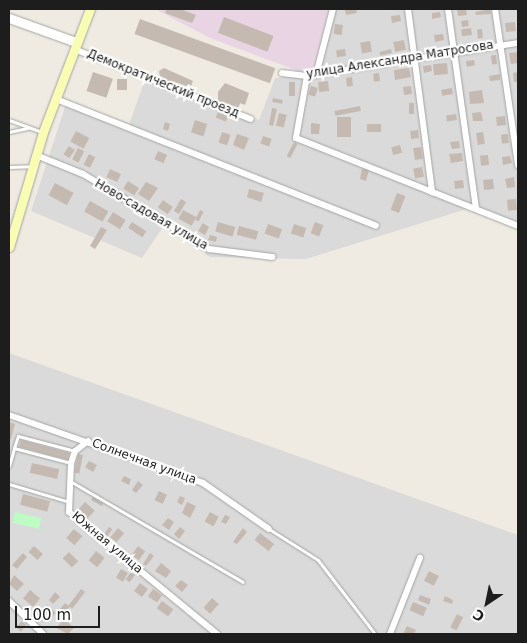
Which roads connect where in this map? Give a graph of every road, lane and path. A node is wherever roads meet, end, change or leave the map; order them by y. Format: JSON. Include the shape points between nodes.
{"nodes":[{"id":1,"x":90,"y":9,"type":"edge"},
{"id":2,"x":333,"y":9,"type":"edge"},
{"id":3,"x":408,"y":9,"type":"edge"},
{"id":4,"x":448,"y":9,"type":"edge"},
{"id":5,"x":495,"y":9,"type":"edge"},
{"id":6,"x":9,"y":18,"type":"edge"},
{"id":7,"x":18,"y":21,"type":"junction"},
{"id":8,"x":9,"y":26,"type":"edge"},
{"id":9,"x":518,"y":43,"type":"edge"},
{"id":10,"x":500,"y":45,"type":"junction"},
{"id":11,"x":75,"y":48,"type":"junction"},
{"id":12,"x":454,"y":52,"type":"junction"},
{"id":13,"x":416,"y":59,"type":"junction"},
{"id":14,"x":282,"y":73,"type":"dead end"},
{"id":15,"x":316,"y":75,"type":"junction"},
{"id":16,"x":308,"y":76,"type":"junction"},
{"id":17,"x":56,"y":99,"type":"junction"},
{"id":18,"x":251,"y":119,"type":"dead end"},
{"id":19,"x":9,"y":120,"type":"edge"},
{"id":20,"x":30,"y":127,"type":"junction"},
{"id":21,"x":9,"y":132,"type":"edge"},
{"id":22,"x":43,"y":132,"type":"junction"},
{"id":23,"x":36,"y":155,"type":"junction"},
{"id":24,"x":518,"y":165,"type":"edge"},
{"id":25,"x":33,"y":166,"type":"junction"},
{"id":26,"x":9,"y":167,"type":"edge"},
{"id":27,"x":432,"y":192,"type":"junction"},
{"id":28,"x":476,"y":208,"type":"junction"},
{"id":29,"x":376,"y":226,"type":"dead end"},
{"id":30,"x":518,"y":226,"type":"edge"},
{"id":31,"x":9,"y":247,"type":"edge"},
{"id":32,"x":272,"y":257,"type":"dead end"},
{"id":33,"x":9,"y":415,"type":"edge"},
{"id":34,"x":88,"y":441,"type":"junction"},
{"id":35,"x":9,"y":443,"type":"edge"},
{"id":36,"x":14,"y":446,"type":"junction"},
{"id":37,"x":76,"y":452,"type":"junction"},
{"id":38,"x":72,"y":463,"type":"junction"},
{"id":39,"x":9,"y":466,"type":"edge"},
{"id":40,"x":70,"y":480,"type":"junction"},
{"id":41,"x":9,"y":484,"type":"edge"},
{"id":42,"x":66,"y":501,"type":"junction"},
{"id":43,"x":269,"y":529,"type":"joint"},
{"id":44,"x":420,"y":558,"type":"dead end"},
{"id":45,"x":243,"y":582,"type":"dead end"},
{"id":46,"x":9,"y":601,"type":"edge"},
{"id":47,"x":43,"y":634,"type":"edge"},
{"id":48,"x":217,"y":634,"type":"edge"},
{"id":49,"x":375,"y":634,"type":"edge"},
{"id":50,"x":390,"y":634,"type":"edge"}],
"edges":[{"from":1,"to":11,"type":"main road","name":"Демократический проезд"},
{"from":2,"to":15,"type":"street"},
{"from":3,"to":13,"type":"street"},
{"from":4,"to":12,"type":"street"},
{"from":5,"to":10,"type":"street"},
{"from":6,"to":7,"type":"street"},
{"from":7,"to":8,"type":"lane"},
{"from":7,"to":11,"type":"street"},
{"from":9,"to":10,"type":"street","name":"улица Александра Матросова"},
{"from":10,"to":12,"type":"street","name":"улица Александра Матросова"},
{"from":10,"to":24,"type":"street"},
{"from":11,"to":17,"type":"main road"},
{"from":11,"to":18,"type":"street","name":"Демократический проезд"},
{"from":12,"to":13,"type":"street","name":"улица Александра Матросова"},
{"from":12,"to":28,"type":"street"},
{"from":13,"to":15,"type":"street","name":"улица Александра Матросова"},
{"from":13,"to":27,"type":"street"},
{"from":14,"to":16,"type":"street","name":"улица Александра Матросова"},
{"from":15,"to":16,"type":"street","name":"улица Александра Матросова"},
{"from":16,"to":27,"type":"street","via":[[296,138]]},
{"from":17,"to":22,"type":"main road"},
{"from":17,"to":29,"type":"street"},
{"from":19,"to":20,"type":"lane"},
{"from":20,"to":21,"type":"lane"},
{"from":20,"to":22,"type":"lane"},
{"from":22,"to":23,"type":"main road"},
{"from":23,"to":25,"type":"main road"},
{"from":23,"to":32,"type":"street","name":"Ново-садовая улица","via":[[82,174],[209,250]]},
{"from":25,"to":26,"type":"lane"},
{"from":25,"to":31,"type":"main road"},
{"from":27,"to":28,"type":"street"},
{"from":28,"to":30,"type":"street"},
{"from":33,"to":34,"type":"street","name":"Солнечная улица"},
{"from":34,"to":37,"type":"street","name":"Южная улица"},
{"from":34,"to":43,"type":"street","name":"Солнечная улица","via":[[203,484]]},
{"from":35,"to":36,"type":"lane"},
{"from":36,"to":37,"type":"lane","via":[[18,436]]},
{"from":36,"to":38,"type":"lane"},
{"from":36,"to":39,"type":"lane"},
{"from":37,"to":38,"type":"street","name":"Южная улица"},
{"from":38,"to":40,"type":"street","name":"Южная улица"},
{"from":40,"to":42,"type":"street","name":"Южная улица"},
{"from":40,"to":45,"type":"lane"},
{"from":41,"to":42,"type":"lane"},
{"from":42,"to":48,"type":"street","name":"Южная улица","via":[[75,520]]},
{"from":43,"to":49,"type":"lane","via":[[318,560]]},
{"from":44,"to":50,"type":"street"},
{"from":46,"to":47,"type":"street"}]}
